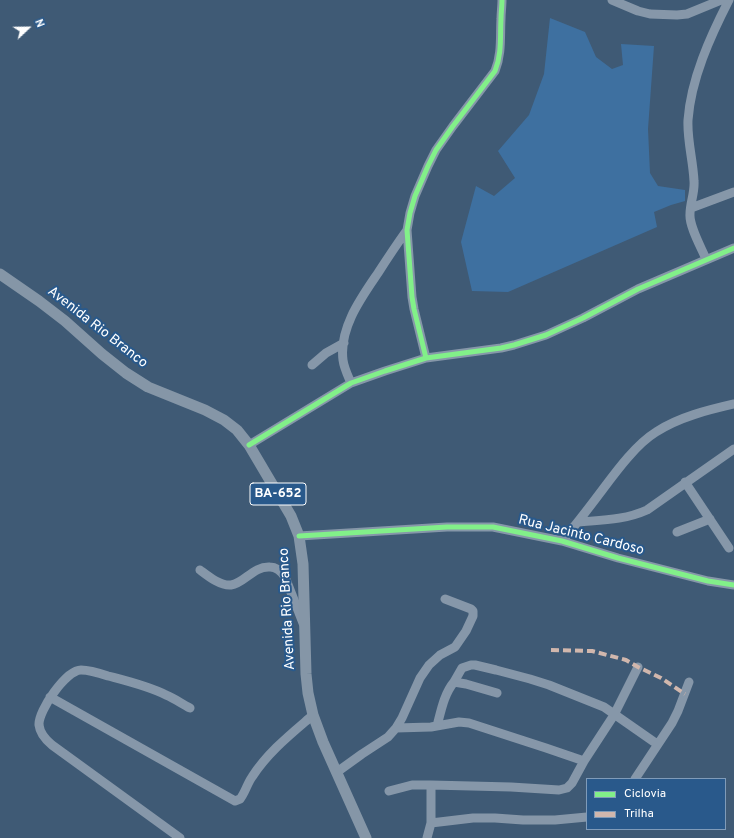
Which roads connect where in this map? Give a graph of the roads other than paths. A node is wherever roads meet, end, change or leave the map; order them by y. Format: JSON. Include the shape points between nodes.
{"nodes":[{"id":1,"x":502,"y":0,"type":"edge"},
{"id":2,"x":612,"y":0,"type":"edge"},
{"id":3,"x":721,"y":0,"type":"edge"},
{"id":4,"x":729,"y":0,"type":"edge"},
{"id":5,"x":734,"y":192,"type":"edge"},
{"id":6,"x":691,"y":208,"type":"junction"},
{"id":7,"x":406,"y":230,"type":"junction"},
{"id":8,"x":734,"y":248,"type":"edge"},
{"id":9,"x":706,"y":259,"type":"junction"},
{"id":10,"x":0,"y":274,"type":"edge"},
{"id":11,"x":344,"y":343,"type":"junction"},
{"id":12,"x":426,"y":358,"type":"junction"},
{"id":13,"x":312,"y":364,"type":"dead end"},
{"id":14,"x":351,"y":383,"type":"junction"},
{"id":15,"x":734,"y":404,"type":"edge"},
{"id":16,"x":249,"y":445,"type":"junction"},
{"id":17,"x":732,"y":454,"type":"edge"},
{"id":18,"x":685,"y":482,"type":"junction"},
{"id":19,"x":710,"y":519,"type":"junction"},
{"id":20,"x":579,"y":522,"type":"junction"},
{"id":21,"x":677,"y":532,"type":"dead end"},
{"id":22,"x":299,"y":536,"type":"junction"},
{"id":23,"x":562,"y":541,"type":"junction"},
{"id":24,"x":730,"y":548,"type":"dead end"},
{"id":25,"x":200,"y":570,"type":"dead end"},
{"id":26,"x":734,"y":585,"type":"edge"},
{"id":27,"x":445,"y":598,"type":"dead end"},
{"id":28,"x":305,"y":628,"type":"junction"},
{"id":29,"x":638,"y":667,"type":"dead end"},
{"id":30,"x":454,"y":682,"type":"junction"},
{"id":31,"x":689,"y":682,"type":"dead end"},
{"id":32,"x":497,"y":694,"type":"dead end"},
{"id":33,"x":50,"y":697,"type":"junction"},
{"id":34,"x":190,"y":708,"type":"dead end"},
{"id":35,"x":313,"y":715,"type":"junction"},
{"id":36,"x":614,"y":715,"type":"junction"},
{"id":37,"x":437,"y":726,"type":"junction"},
{"id":38,"x":396,"y":728,"type":"junction"},
{"id":39,"x":657,"y":744,"type":"junction"},
{"id":40,"x":584,"y":761,"type":"junction"},
{"id":41,"x":336,"y":772,"type":"junction"},
{"id":42,"x":636,"y":778,"type":"edge"},
{"id":43,"x":431,"y":785,"type":"junction"},
{"id":44,"x":389,"y":791,"type":"dead end"},
{"id":45,"x":586,"y":817,"type":"edge"},
{"id":46,"x":431,"y":823,"type":"junction"},
{"id":47,"x":180,"y":838,"type":"edge"},
{"id":48,"x":366,"y":838,"type":"edge"},
{"id":49,"x":427,"y":838,"type":"edge"}],
"edges":[{"from":1,"to":7,"type":"street","via":[[499,62],[436,150],[415,196]]},
{"from":2,"to":3,"type":"street","via":[[650,14],[677,15],[687,14]]},
{"from":4,"to":6,"type":"street","via":[[714,29],[694,84],[688,121],[694,182]]},
{"from":5,"to":6,"type":"street"},
{"from":6,"to":9,"type":"street","via":[[690,221]]},
{"from":7,"to":11,"type":"street","via":[[359,302],[350,320]]},
{"from":7,"to":12,"type":"street","via":[[414,309]]},
{"from":8,"to":9,"type":"street"},
{"from":9,"to":12,"type":"street","via":[[638,289],[546,335],[501,348]]},
{"from":10,"to":16,"type":"main road","name":"Avenida Rio Branco","number":"BA-652","via":[[39,301],[126,373],[148,386],[224,420],[237,430]]},
{"from":11,"to":13,"type":"street"},
{"from":11,"to":14,"type":"street","via":[[343,360]]},
{"from":12,"to":14,"type":"street"},
{"from":14,"to":16,"type":"street"},
{"from":15,"to":20,"type":"street","via":[[679,420],[655,433],[624,462]]},
{"from":16,"to":22,"type":"main road","name":"Avenida Rio Branco","number":"BA-652","via":[[291,516]]},
{"from":17,"to":18,"type":"street"},
{"from":18,"to":19,"type":"street"},
{"from":18,"to":20,"type":"street","via":[[636,515]]},
{"from":19,"to":21,"type":"street"},
{"from":19,"to":24,"type":"street"},
{"from":20,"to":23,"type":"street"},
{"from":22,"to":23,"type":"street","name":"Rua Jacinto Cardoso","via":[[482,526]]},
{"from":22,"to":28,"type":"main road","name":"Avenida Rio Branco","number":"BA-652","via":[[303,564]]},
{"from":23,"to":26,"type":"street","name":"Rua Jacinto Cardoso","via":[[618,558]]},
{"from":25,"to":28,"type":"street","via":[[230,585],[263,567],[279,569],[285,577]]},
{"from":27,"to":38,"type":"street","via":[[473,611],[470,624],[452,649],[429,665]]},
{"from":28,"to":35,"type":"main road","name":"Avenida Rio Branco","number":"BA-652","via":[[306,674]]},
{"from":29,"to":36,"type":"street"},
{"from":30,"to":32,"type":"street"},
{"from":30,"to":36,"type":"street","via":[[462,668],[475,665],[549,685],[596,704]]},
{"from":30,"to":37,"type":"street"},
{"from":31,"to":39,"type":"street","via":[[672,723]]},
{"from":33,"to":34,"type":"street","via":[[66,678],[82,670],[166,694]]},
{"from":33,"to":35,"type":"street","via":[[235,801],[240,799],[272,752]]},
{"from":33,"to":47,"type":"street","via":[[39,726],[46,739]]},
{"from":35,"to":41,"type":"main road","name":"Avenida Rio Branco","number":"BA-652"},
{"from":36,"to":39,"type":"street"},
{"from":36,"to":40,"type":"street"},
{"from":37,"to":38,"type":"street"},
{"from":37,"to":40,"type":"street","via":[[459,722],[475,724]]},
{"from":38,"to":41,"type":"street","via":[[388,737]]},
{"from":39,"to":42,"type":"street"},
{"from":40,"to":43,"type":"street","via":[[572,783],[563,790]]},
{"from":41,"to":48,"type":"main road","name":"Avenida Rio Branco","number":"BA-652"},
{"from":43,"to":44,"type":"street","via":[[412,785]]},
{"from":43,"to":46,"type":"street"},
{"from":45,"to":46,"type":"street","via":[[549,820],[473,818]]},
{"from":46,"to":49,"type":"street"}]}
